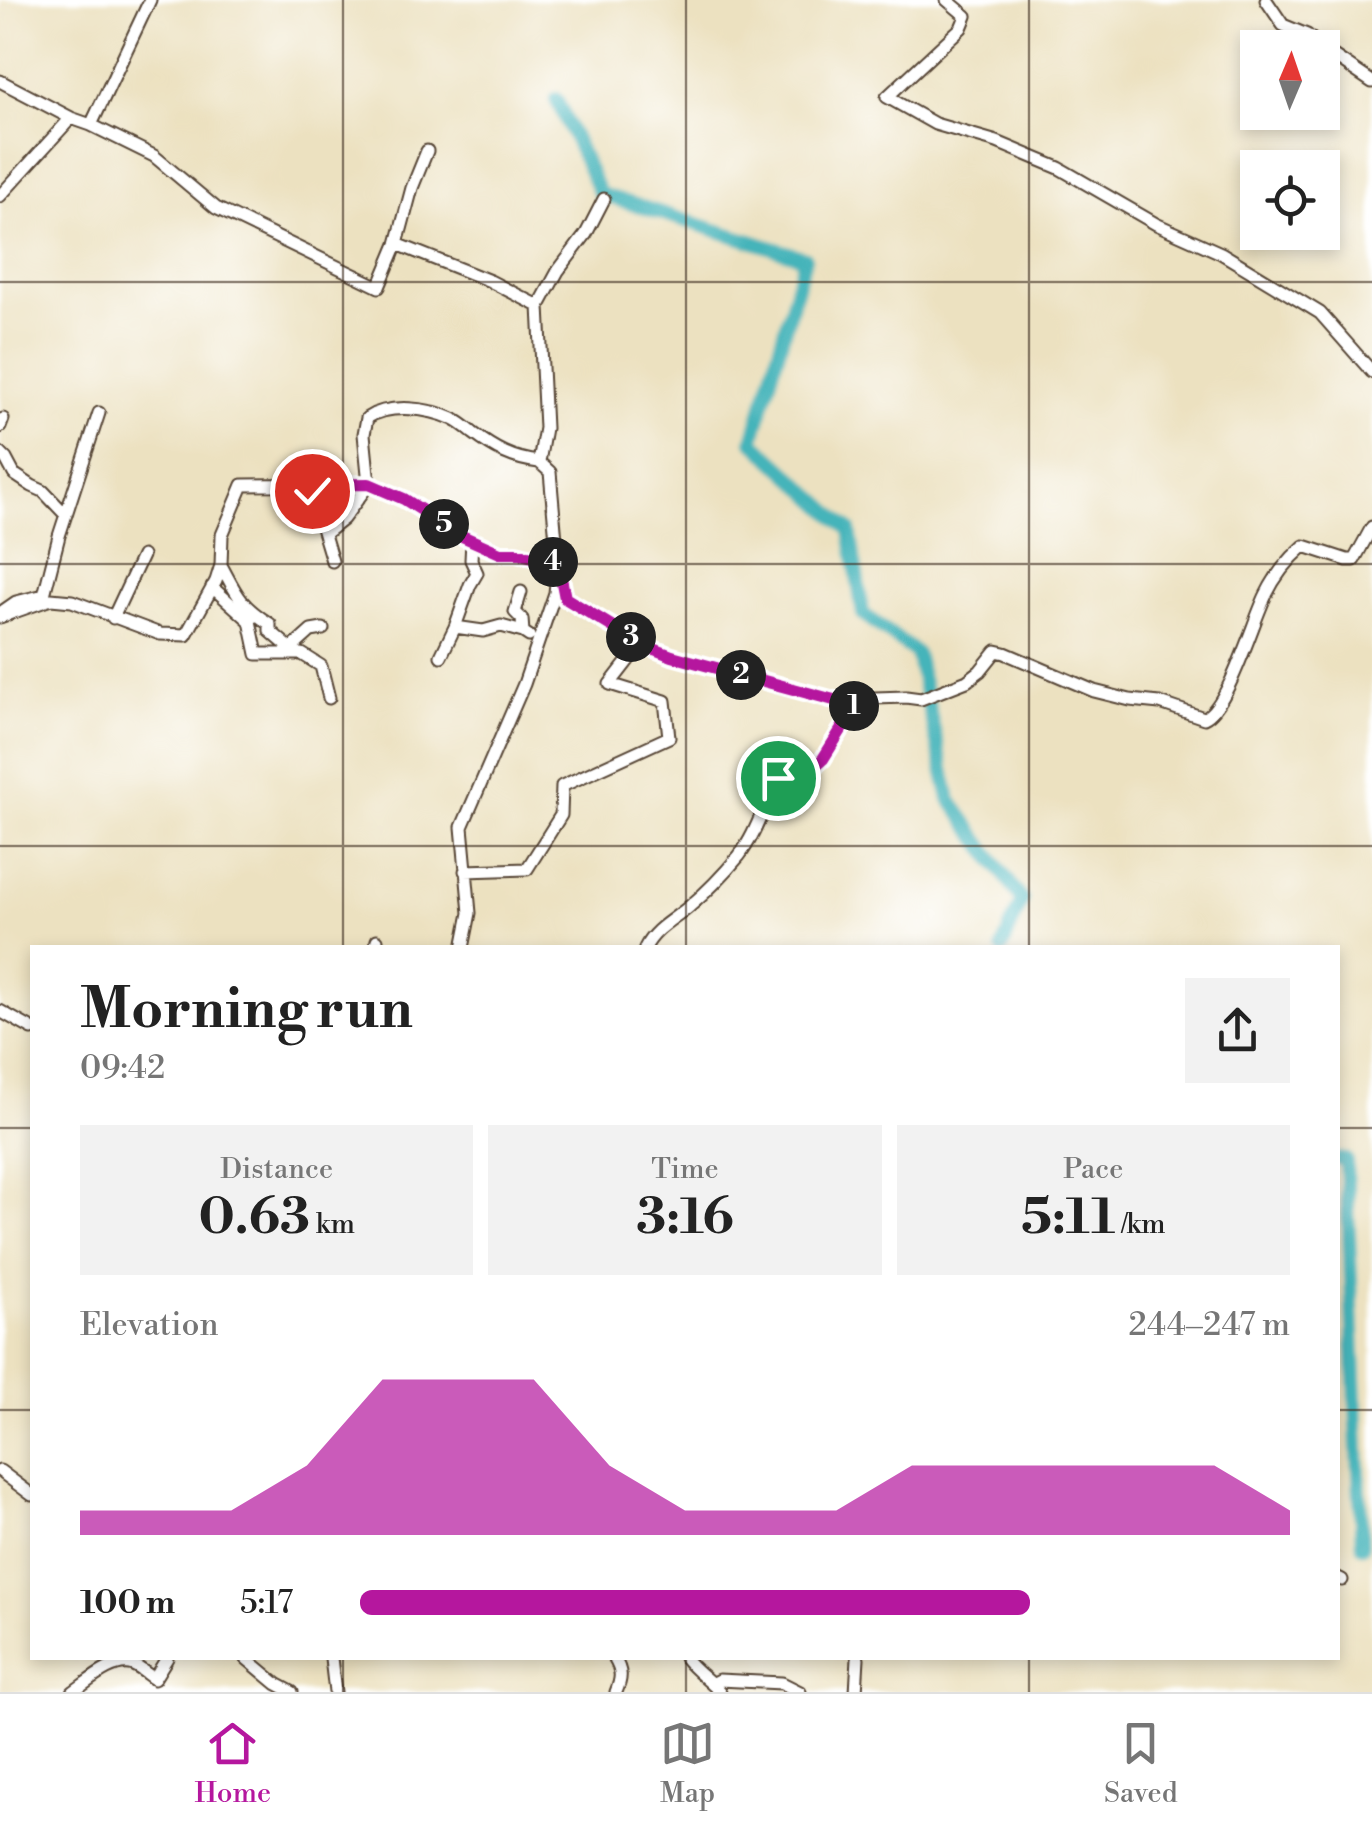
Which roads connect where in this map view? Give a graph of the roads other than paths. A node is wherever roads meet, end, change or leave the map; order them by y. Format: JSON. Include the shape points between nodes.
{"nodes":[{"id":1,"x":150,"y":0,"type":"edge"},
{"id":2,"x":948,"y":0,"type":"edge"},
{"id":3,"x":1266,"y":0,"type":"edge"},
{"id":4,"x":1296,"y":30,"type":"edge"},
{"id":5,"x":1340,"y":60,"type":"edge"},
{"id":6,"x":0,"y":81,"type":"edge"},
{"id":7,"x":1372,"y":82,"type":"edge"},
{"id":8,"x":71,"y":118,"type":"junction"},
{"id":9,"x":91,"y":124,"type":"junction"},
{"id":10,"x":427,"y":152,"type":"dead end"},
{"id":11,"x":0,"y":196,"type":"edge"},
{"id":12,"x":604,"y":200,"type":"dead end"},
{"id":13,"x":396,"y":244,"type":"junction"},
{"id":14,"x":539,"y":306,"type":"junction"},
{"id":15,"x":1372,"y":372,"type":"edge"},
{"id":16,"x":99,"y":413,"type":"dead end"},
{"id":17,"x":0,"y":453,"type":"edge"},
{"id":18,"x":539,"y":462,"type":"junction"},
{"id":19,"x":345,"y":484,"type":"junction"},
{"id":20,"x":369,"y":484,"type":"junction"},
{"id":21,"x":307,"y":485,"type":"junction"},
{"id":22,"x":65,"y":514,"type":"junction"},
{"id":23,"x":1372,"y":527,"type":"edge"},
{"id":24,"x":323,"y":532,"type":"junction"},
{"id":25,"x":472,"y":540,"type":"junction"},
{"id":26,"x":142,"y":556,"type":"dead end"},
{"id":27,"x":332,"y":561,"type":"dead end"},
{"id":28,"x":558,"y":563,"type":"junction"},
{"id":29,"x":221,"y":564,"type":"junction"},
{"id":30,"x":212,"y":587,"type":"junction"},
{"id":31,"x":521,"y":592,"type":"dead end"},
{"id":32,"x":0,"y":615,"type":"edge"},
{"id":33,"x":113,"y":618,"type":"junction"},
{"id":34,"x":454,"y":627,"type":"junction"},
{"id":35,"x":323,"y":629,"type":"dead end"},
{"id":36,"x":523,"y":632,"type":"junction"},
{"id":37,"x":538,"y":641,"type":"junction"},
{"id":38,"x":641,"y":644,"type":"junction"},
{"id":39,"x":441,"y":656,"type":"dead end"},
{"id":40,"x":330,"y":698,"type":"dead end"},
{"id":41,"x":856,"y":706,"type":"junction"},
{"id":42,"x":466,"y":871,"type":"junction"},
{"id":43,"x":464,"y":945,"type":"edge"},
{"id":44,"x":647,"y":945,"type":"edge"},
{"id":45,"x":0,"y":1011,"type":"edge"},
{"id":46,"x":30,"y":1028,"type":"edge"},
{"id":47,"x":0,"y":1471,"type":"edge"},
{"id":48,"x":30,"y":1494,"type":"edge"},
{"id":49,"x":166,"y":1660,"type":"edge"},
{"id":50,"x":248,"y":1660,"type":"edge"},
{"id":51,"x":331,"y":1660,"type":"edge"},
{"id":52,"x":615,"y":1660,"type":"edge"},
{"id":53,"x":687,"y":1660,"type":"edge"},
{"id":54,"x":858,"y":1660,"type":"edge"},
{"id":55,"x":716,"y":1688,"type":"edge"},
{"id":56,"x":73,"y":1692,"type":"edge"},
{"id":57,"x":292,"y":1692,"type":"edge"},
{"id":58,"x":336,"y":1692,"type":"edge"},
{"id":59,"x":616,"y":1692,"type":"edge"},
{"id":60,"x":800,"y":1692,"type":"edge"},
{"id":61,"x":856,"y":1692,"type":"edge"}],
"edges":[{"from":1,"to":9,"type":"street"},
{"from":2,"to":15,"type":"street","via":[[966,16],[960,28],[887,96],[935,124],[1060,168],[1220,253],[1320,313]]},
{"from":3,"to":4,"type":"street"},
{"from":5,"to":7,"type":"street"},
{"from":6,"to":8,"type":"street"},
{"from":8,"to":9,"type":"street"},
{"from":8,"to":11,"type":"street"},
{"from":9,"to":13,"type":"street","via":[[154,156],[216,208],[379,287]]},
{"from":10,"to":13,"type":"street"},
{"from":12,"to":14,"type":"street"},
{"from":13,"to":14,"type":"street"},
{"from":14,"to":18,"type":"street","via":[[545,428]]},
{"from":16,"to":22,"type":"street"},
{"from":17,"to":22,"type":"street","via":[[14,474],[43,490]]},
{"from":18,"to":20,"type":"street","via":[[492,448],[454,419],[414,408],[378,411],[364,434]]},
{"from":18,"to":28,"type":"street","via":[[550,472]]},
{"from":19,"to":20,"type":"street"},
{"from":19,"to":21,"type":"street"},
{"from":19,"to":24,"type":"street"},
{"from":20,"to":24,"type":"street","via":[[343,519]]},
{"from":20,"to":25,"type":"street"},
{"from":21,"to":24,"type":"street"},
{"from":21,"to":29,"type":"street","via":[[242,485],[222,535]]},
{"from":22,"to":32,"type":"street","via":[[44,596],[16,602]]},
{"from":23,"to":41,"type":"street","via":[[1354,560],[1304,546],[1296,553],[1266,594],[1223,698],[1204,718],[1094,692],[996,651],[980,672],[921,700],[875,698]]},
{"from":24,"to":27,"type":"street"},
{"from":25,"to":28,"type":"street","via":[[499,560],[516,553]]},
{"from":25,"to":34,"type":"street","via":[[477,573]]},
{"from":26,"to":33,"type":"street"},
{"from":28,"to":37,"type":"street"},
{"from":28,"to":38,"type":"street","via":[[565,598]]},
{"from":29,"to":30,"type":"street"},
{"from":29,"to":35,"type":"street","via":[[249,610],[291,648]]},
{"from":30,"to":33,"type":"street","via":[[186,635]]},
{"from":30,"to":40,"type":"street","via":[[250,621],[257,654],[302,654],[321,666]]},
{"from":31,"to":36,"type":"street","via":[[515,612]]},
{"from":32,"to":33,"type":"street","via":[[51,599]]},
{"from":34,"to":36,"type":"street"},
{"from":34,"to":39,"type":"street"},
{"from":36,"to":37,"type":"street"},
{"from":37,"to":42,"type":"street","via":[[462,827]]},
{"from":38,"to":41,"type":"street"},
{"from":38,"to":42,"type":"street","via":[[610,684],[665,701],[669,737],[562,786],[561,815],[527,869]]},
{"from":41,"to":44,"type":"street","via":[[823,759],[786,767],[741,853]]},
{"from":42,"to":43,"type":"street","via":[[470,913]]},
{"from":45,"to":46,"type":"street"},
{"from":47,"to":48,"type":"street"},
{"from":49,"to":56,"type":"street","via":[[154,1679],[122,1664]]},
{"from":50,"to":57,"type":"street"},
{"from":51,"to":58,"type":"street"},
{"from":52,"to":59,"type":"street","via":[[621,1677]]},
{"from":53,"to":55,"type":"street"},
{"from":54,"to":61,"type":"street"},
{"from":55,"to":60,"type":"street","via":[[718,1680],[782,1682]]}]}
